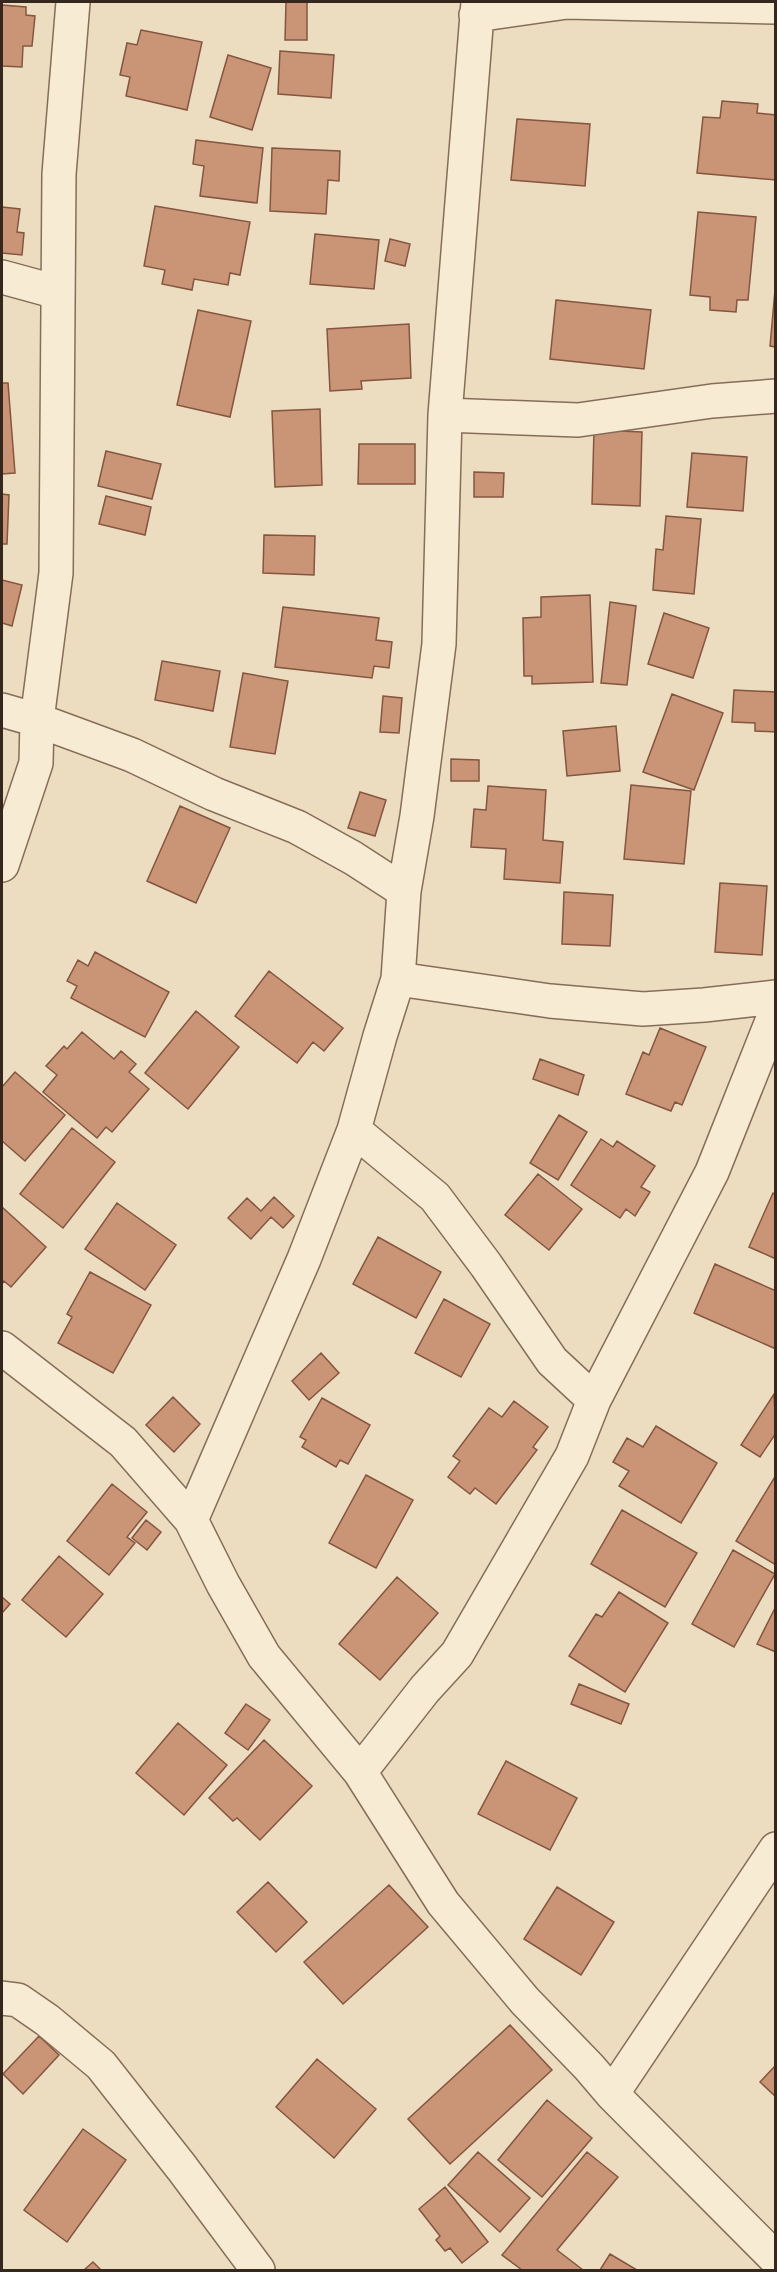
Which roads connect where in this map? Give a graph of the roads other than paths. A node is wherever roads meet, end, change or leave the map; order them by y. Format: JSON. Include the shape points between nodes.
{"nodes":[{"id":1,"x":73,"y":2,"type":"edge"},
{"id":2,"x":776,"y":7,"type":"edge"},
{"id":3,"x":477,"y":8,"type":"edge"},
{"id":4,"x":2,"y":277,"type":"edge"},
{"id":5,"x":57,"y":292,"type":"junction"},
{"id":6,"x":776,"y":396,"type":"edge"},
{"id":7,"x":445,"y":415,"type":"junction"},
{"id":8,"x":2,"y":710,"type":"edge"},
{"id":9,"x":37,"y":720,"type":"junction"},
{"id":10,"x":2,"y":865,"type":"edge"},
{"id":11,"x":404,"y":891,"type":"junction"},
{"id":12,"x":398,"y":979,"type":"junction"},
{"id":13,"x":776,"y":997,"type":"edge"},
{"id":14,"x":776,"y":1011,"type":"edge"},
{"id":15,"x":354,"y":1130,"type":"junction"},
{"id":16,"x":2,"y":1348,"type":"edge"},
{"id":17,"x":594,"y":1400,"type":"junction"},
{"id":18,"x":191,"y":1520,"type":"junction"},
{"id":19,"x":360,"y":1772,"type":"junction"},
{"id":20,"x":776,"y":1849,"type":"edge"},
{"id":21,"x":2,"y":1998,"type":"edge"},
{"id":22,"x":612,"y":2094,"type":"junction"},
{"id":23,"x":776,"y":2259,"type":"edge"},
{"id":24,"x":252,"y":2268,"type":"edge"}],
"edges":[{"from":1,"to":5,"type":"street","via":[[59,174]]},
{"from":2,"to":3,"type":"street","via":[[567,2]]},
{"from":3,"to":7,"type":"street"},
{"from":4,"to":5,"type":"street"},
{"from":5,"to":9,"type":"street","via":[[56,573]]},
{"from":6,"to":7,"type":"street","via":[[578,420]]},
{"from":7,"to":11,"type":"street","via":[[439,644]]},
{"from":8,"to":9,"type":"street"},
{"from":9,"to":10,"type":"street","via":[[36,763]]},
{"from":9,"to":11,"type":"street","via":[[132,755],[297,827]]},
{"from":11,"to":12,"type":"street"},
{"from":12,"to":13,"type":"street","via":[[643,1010]]},
{"from":12,"to":15,"type":"street"},
{"from":14,"to":17,"type":"street","via":[[712,1172]]},
{"from":15,"to":17,"type":"street","via":[[435,1197],[552,1360]]},
{"from":15,"to":18,"type":"street","via":[[304,1259]]},
{"from":16,"to":18,"type":"street","via":[[123,1442]]},
{"from":17,"to":19,"type":"street","via":[[572,1456],[457,1654]]},
{"from":18,"to":19,"type":"street","via":[[264,1656]]},
{"from":19,"to":22,"type":"street","via":[[443,1903],[525,2001]]},
{"from":20,"to":22,"type":"street"},
{"from":21,"to":24,"type":"street","via":[[18,2000],[102,2065],[182,2168]]},
{"from":22,"to":23,"type":"street"}]}
